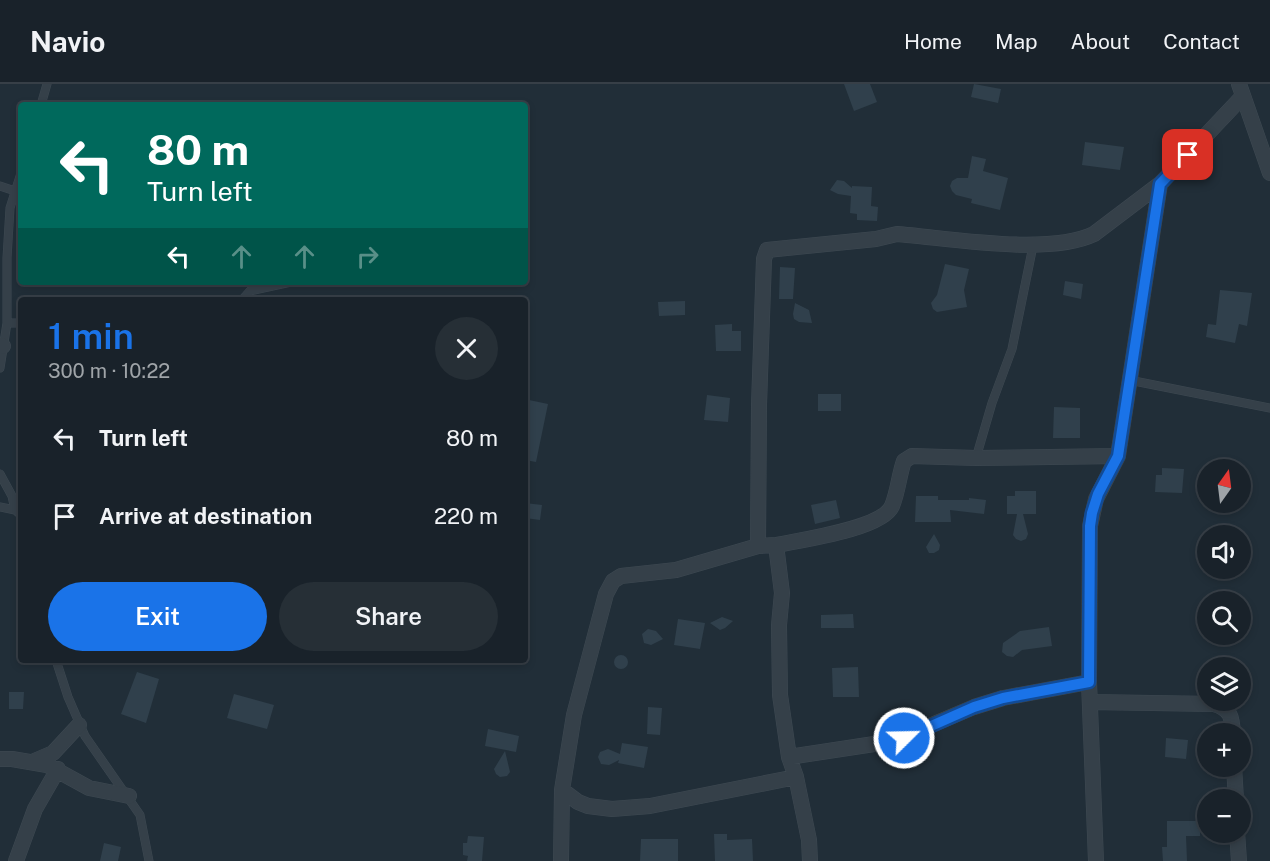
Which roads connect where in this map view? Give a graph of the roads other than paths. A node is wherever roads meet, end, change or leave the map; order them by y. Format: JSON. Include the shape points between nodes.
{"nodes":[{"id":1,"x":47,"y":84,"type":"edge"},
{"id":2,"x":1241,"y":90,"type":"edge"},
{"id":3,"x":42,"y":102,"type":"edge"},
{"id":4,"x":1270,"y":173,"type":"edge"},
{"id":5,"x":18,"y":182,"type":"edge"},
{"id":6,"x":1160,"y":184,"type":"junction"},
{"id":7,"x":0,"y":186,"type":"edge"},
{"id":8,"x":15,"y":191,"type":"junction"},
{"id":9,"x":1033,"y":246,"type":"junction"},
{"id":10,"x":281,"y":285,"type":"edge"},
{"id":11,"x":245,"y":297,"type":"edge"},
{"id":12,"x":6,"y":323,"type":"junction"},
{"id":13,"x":18,"y":323,"type":"edge"},
{"id":14,"x":2,"y":345,"type":"edge"},
{"id":15,"x":0,"y":368,"type":"edge"},
{"id":16,"x":1129,"y":380,"type":"junction"},
{"id":17,"x":1270,"y":408,"type":"edge"},
{"id":18,"x":1118,"y":456,"type":"junction"},
{"id":19,"x":976,"y":458,"type":"junction"},
{"id":20,"x":0,"y":474,"type":"edge"},
{"id":21,"x":0,"y":507,"type":"edge"},
{"id":22,"x":18,"y":512,"type":"edge"},
{"id":23,"x":776,"y":545,"type":"junction"},
{"id":24,"x":758,"y":546,"type":"junction"},
{"id":25,"x":57,"y":663,"type":"edge"},
{"id":26,"x":1089,"y":682,"type":"junction"},
{"id":27,"x":1090,"y":702,"type":"junction"},
{"id":28,"x":1232,"y":723,"type":"edge"},
{"id":29,"x":79,"y":725,"type":"junction"},
{"id":30,"x":789,"y":757,"type":"junction"},
{"id":31,"x":0,"y":759,"type":"edge"},
{"id":32,"x":32,"y":762,"type":"junction"},
{"id":33,"x":58,"y":770,"type":"junction"},
{"id":34,"x":796,"y":777,"type":"junction"},
{"id":35,"x":562,"y":790,"type":"junction"},
{"id":36,"x":129,"y":796,"type":"junction"},
{"id":37,"x":1238,"y":843,"type":"edge"},
{"id":38,"x":16,"y":861,"type":"edge"},
{"id":39,"x":149,"y":861,"type":"edge"},
{"id":40,"x":561,"y":861,"type":"edge"},
{"id":41,"x":810,"y":861,"type":"edge"},
{"id":42,"x":1096,"y":861,"type":"edge"},
{"id":43,"x":1239,"y":861,"type":"edge"}],
"edges":[{"from":1,"to":3,"type":"lane"},
{"from":2,"to":4,"type":"street"},
{"from":2,"to":6,"type":"street"},
{"from":5,"to":8,"type":"lane"},
{"from":6,"to":9,"type":"street","via":[[1094,234]]},
{"from":6,"to":16,"type":"street"},
{"from":7,"to":8,"type":"lane"},
{"from":8,"to":12,"type":"lane","via":[[10,208]]},
{"from":9,"to":19,"type":"lane","via":[[1012,349]]},
{"from":9,"to":24,"type":"street","via":[[897,234],[765,252]]},
{"from":10,"to":11,"type":"lane","via":[[250,291]]},
{"from":12,"to":13,"type":"lane"},
{"from":12,"to":14,"type":"lane"},
{"from":14,"to":15,"type":"lane"},
{"from":16,"to":17,"type":"lane"},
{"from":16,"to":18,"type":"street"},
{"from":18,"to":19,"type":"street"},
{"from":18,"to":26,"type":"street","via":[[1098,494],[1090,526]]},
{"from":19,"to":23,"type":"street","via":[[907,457],[892,507],[880,519]]},
{"from":20,"to":22,"type":"lane"},
{"from":21,"to":22,"type":"lane"},
{"from":23,"to":24,"type":"street"},
{"from":23,"to":30,"type":"street","via":[[782,593],[780,695]]},
{"from":24,"to":35,"type":"street","via":[[685,568],[621,576],[613,581],[606,594],[574,715]]},
{"from":25,"to":29,"type":"lane"},
{"from":26,"to":27,"type":"street"},
{"from":26,"to":30,"type":"street","via":[[993,701],[894,741]]},
{"from":27,"to":28,"type":"street","via":[[1214,704],[1227,709]]},
{"from":27,"to":42,"type":"street"},
{"from":29,"to":32,"type":"street","via":[[53,753]]},
{"from":29,"to":36,"type":"lane"},
{"from":30,"to":34,"type":"street"},
{"from":31,"to":32,"type":"street"},
{"from":32,"to":33,"type":"street"},
{"from":33,"to":36,"type":"street","via":[[89,788]]},
{"from":33,"to":38,"type":"street","via":[[35,809]]},
{"from":34,"to":35,"type":"street","via":[[650,806],[612,809],[588,806]]},
{"from":34,"to":41,"type":"street"},
{"from":35,"to":40,"type":"street"},
{"from":36,"to":39,"type":"lane","via":[[140,815]]},
{"from":37,"to":43,"type":"street"}]}
